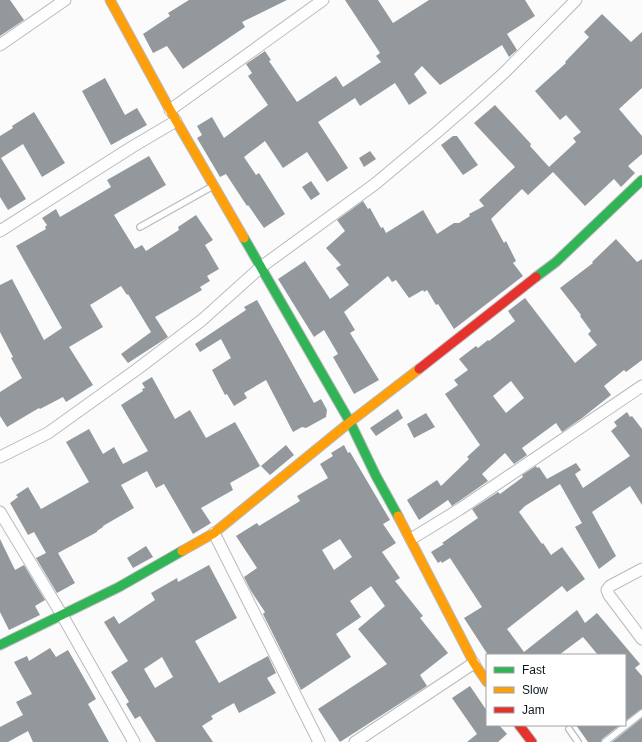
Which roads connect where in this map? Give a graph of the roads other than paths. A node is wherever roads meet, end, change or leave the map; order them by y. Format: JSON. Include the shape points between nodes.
{"nodes":[{"id":1,"x":65,"y":0,"type":"edge"},
{"id":2,"x":110,"y":0,"type":"edge"},
{"id":3,"x":324,"y":0,"type":"edge"},
{"id":4,"x":576,"y":0,"type":"edge"},
{"id":5,"x":0,"y":45,"type":"edge"},
{"id":6,"x":170,"y":110,"type":"junction"},
{"id":7,"x":176,"y":122,"type":"junction"},
{"id":8,"x":642,"y":180,"type":"edge"},
{"id":9,"x":214,"y":186,"type":"junction"},
{"id":10,"x":140,"y":227,"type":"dead end"},
{"id":11,"x":0,"y":231,"type":"edge"},
{"id":12,"x":261,"y":267,"type":"junction"},
{"id":13,"x":642,"y":386,"type":"edge"},
{"id":14,"x":350,"y":422,"type":"junction"},
{"id":15,"x":0,"y":457,"type":"edge"},
{"id":16,"x":0,"y":512,"type":"edge"},
{"id":17,"x":214,"y":533,"type":"junction"},
{"id":18,"x":411,"y":539,"type":"junction"},
{"id":19,"x":642,"y":569,"type":"edge"},
{"id":20,"x":62,"y":615,"type":"junction"},
{"id":21,"x":642,"y":639,"type":"edge"},
{"id":22,"x":0,"y":645,"type":"edge"},
{"id":23,"x":474,"y":663,"type":"junction"},
{"id":24,"x":486,"y":681,"type":"edge"},
{"id":25,"x":642,"y":713,"type":"edge"},
{"id":26,"x":520,"y":726,"type":"edge"},
{"id":27,"x":625,"y":726,"type":"edge"},
{"id":28,"x":626,"y":726,"type":"edge"},
{"id":29,"x":569,"y":729,"type":"dead end"},
{"id":30,"x":134,"y":742,"type":"edge"},
{"id":31,"x":319,"y":742,"type":"edge"},
{"id":32,"x":355,"y":742,"type":"edge"},
{"id":33,"x":532,"y":742,"type":"edge"},
{"id":34,"x":578,"y":742,"type":"edge"},
{"id":35,"x":605,"y":742,"type":"edge"}],
"edges":[{"from":1,"to":5,"type":"street"},
{"from":2,"to":6,"type":"street"},
{"from":3,"to":6,"type":"street"},
{"from":4,"to":12,"type":"street","via":[[505,72],[436,133],[375,184]]},
{"from":6,"to":7,"type":"street"},
{"from":7,"to":9,"type":"street"},
{"from":7,"to":11,"type":"street"},
{"from":8,"to":14,"type":"street","via":[[556,262]]},
{"from":9,"to":10,"type":"lane"},
{"from":9,"to":12,"type":"street"},
{"from":12,"to":14,"type":"street"},
{"from":12,"to":15,"type":"street","via":[[202,320],[136,370],[48,433]]},
{"from":13,"to":18,"type":"street","via":[[460,509]]},
{"from":14,"to":17,"type":"street"},
{"from":14,"to":18,"type":"street"},
{"from":16,"to":20,"type":"street"},
{"from":17,"to":20,"type":"street"},
{"from":17,"to":31,"type":"street"},
{"from":18,"to":23,"type":"street"},
{"from":19,"to":21,"type":"street","via":[[610,586],[608,590],[609,595]]},
{"from":20,"to":22,"type":"street"},
{"from":20,"to":30,"type":"street"},
{"from":23,"to":24,"type":"street"},
{"from":23,"to":32,"type":"street"},
{"from":25,"to":28,"type":"lane"},
{"from":26,"to":33,"type":"street"},
{"from":27,"to":35,"type":"lane"},
{"from":29,"to":34,"type":"lane"}]}
